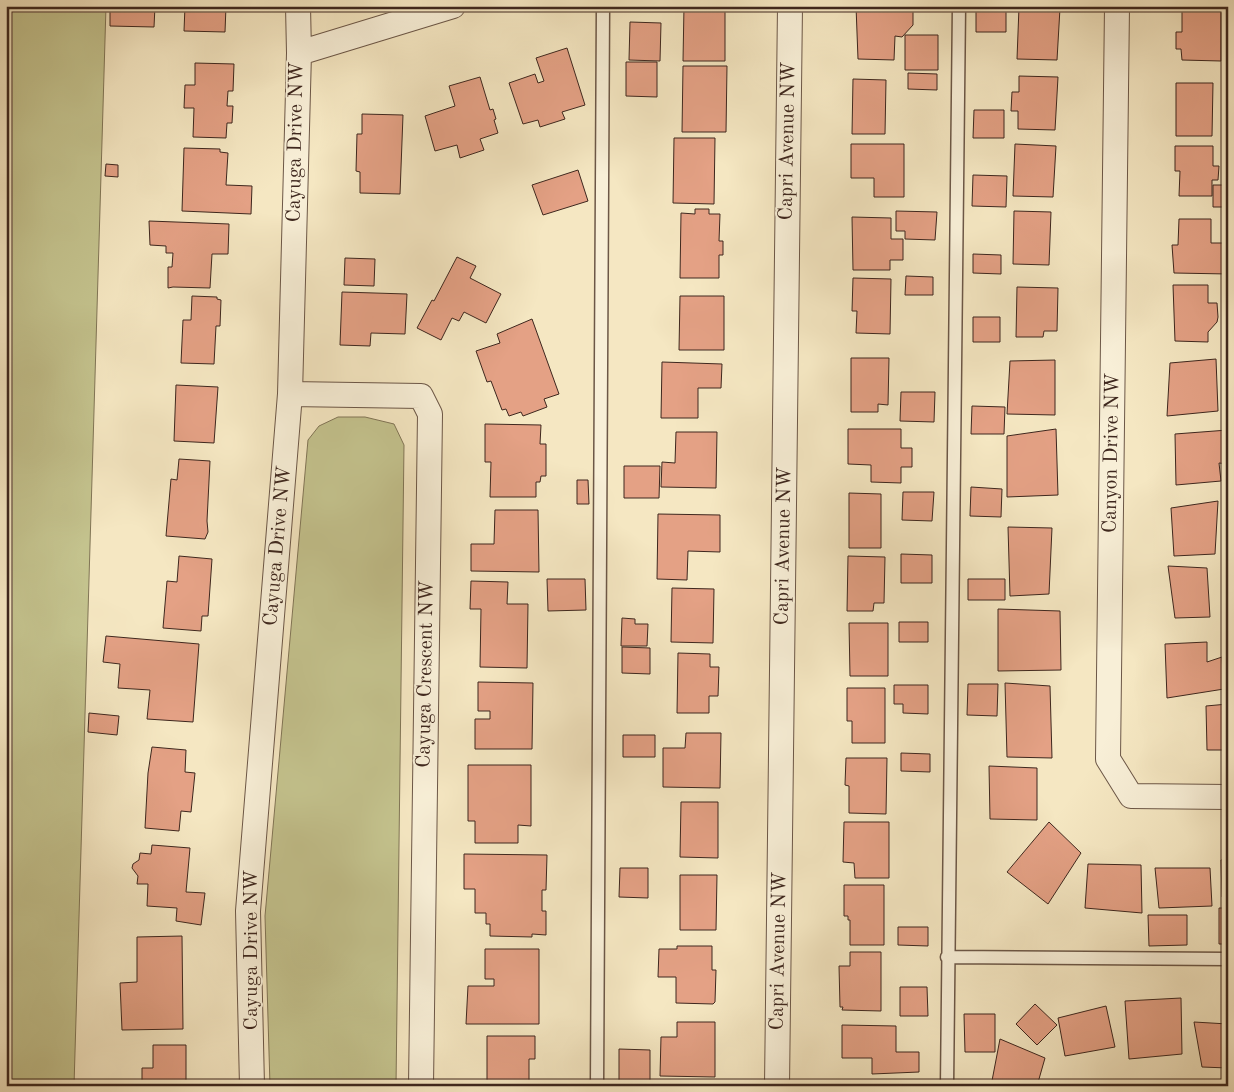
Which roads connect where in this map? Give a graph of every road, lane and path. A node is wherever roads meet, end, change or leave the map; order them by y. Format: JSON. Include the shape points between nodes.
{"nodes":[{"id":1,"x":298,"y":6,"type":"edge"},
{"id":2,"x":453,"y":6,"type":"edge"},
{"id":3,"x":603,"y":6,"type":"edge"},
{"id":4,"x":790,"y":6,"type":"edge"},
{"id":5,"x":959,"y":6,"type":"edge"},
{"id":6,"x":1117,"y":6,"type":"edge"},
{"id":7,"x":299,"y":53,"type":"junction"},
{"id":8,"x":290,"y":394,"type":"junction"},
{"id":9,"x":1228,"y":797,"type":"edge"},
{"id":10,"x":947,"y":957,"type":"junction"},
{"id":11,"x":1228,"y":959,"type":"edge"},
{"id":12,"x":252,"y":1086,"type":"edge"},
{"id":13,"x":421,"y":1086,"type":"edge"},
{"id":14,"x":597,"y":1086,"type":"edge"},
{"id":15,"x":777,"y":1086,"type":"edge"},
{"id":16,"x":947,"y":1086,"type":"edge"}],
"edges":[{"from":1,"to":7,"type":"street","name":"Cayuga Drive NW"},
{"from":2,"to":7,"type":"street"},
{"from":3,"to":14,"type":"lane"},
{"from":4,"to":15,"type":"street","name":"Capri Avenue NW"},
{"from":5,"to":10,"type":"lane"},
{"from":6,"to":9,"type":"street","name":"Canyon Drive NW","via":[[1108,759],[1131,796]]},
{"from":7,"to":8,"type":"street","name":"Cayuga Drive NW"},
{"from":8,"to":12,"type":"street","name":"Cayuga Drive NW","via":[[248,911]]},
{"from":8,"to":13,"type":"street","name":"Cayuga Crescent NW","via":[[421,396],[430,414]]},
{"from":10,"to":11,"type":"lane"},
{"from":10,"to":16,"type":"lane"}]}
